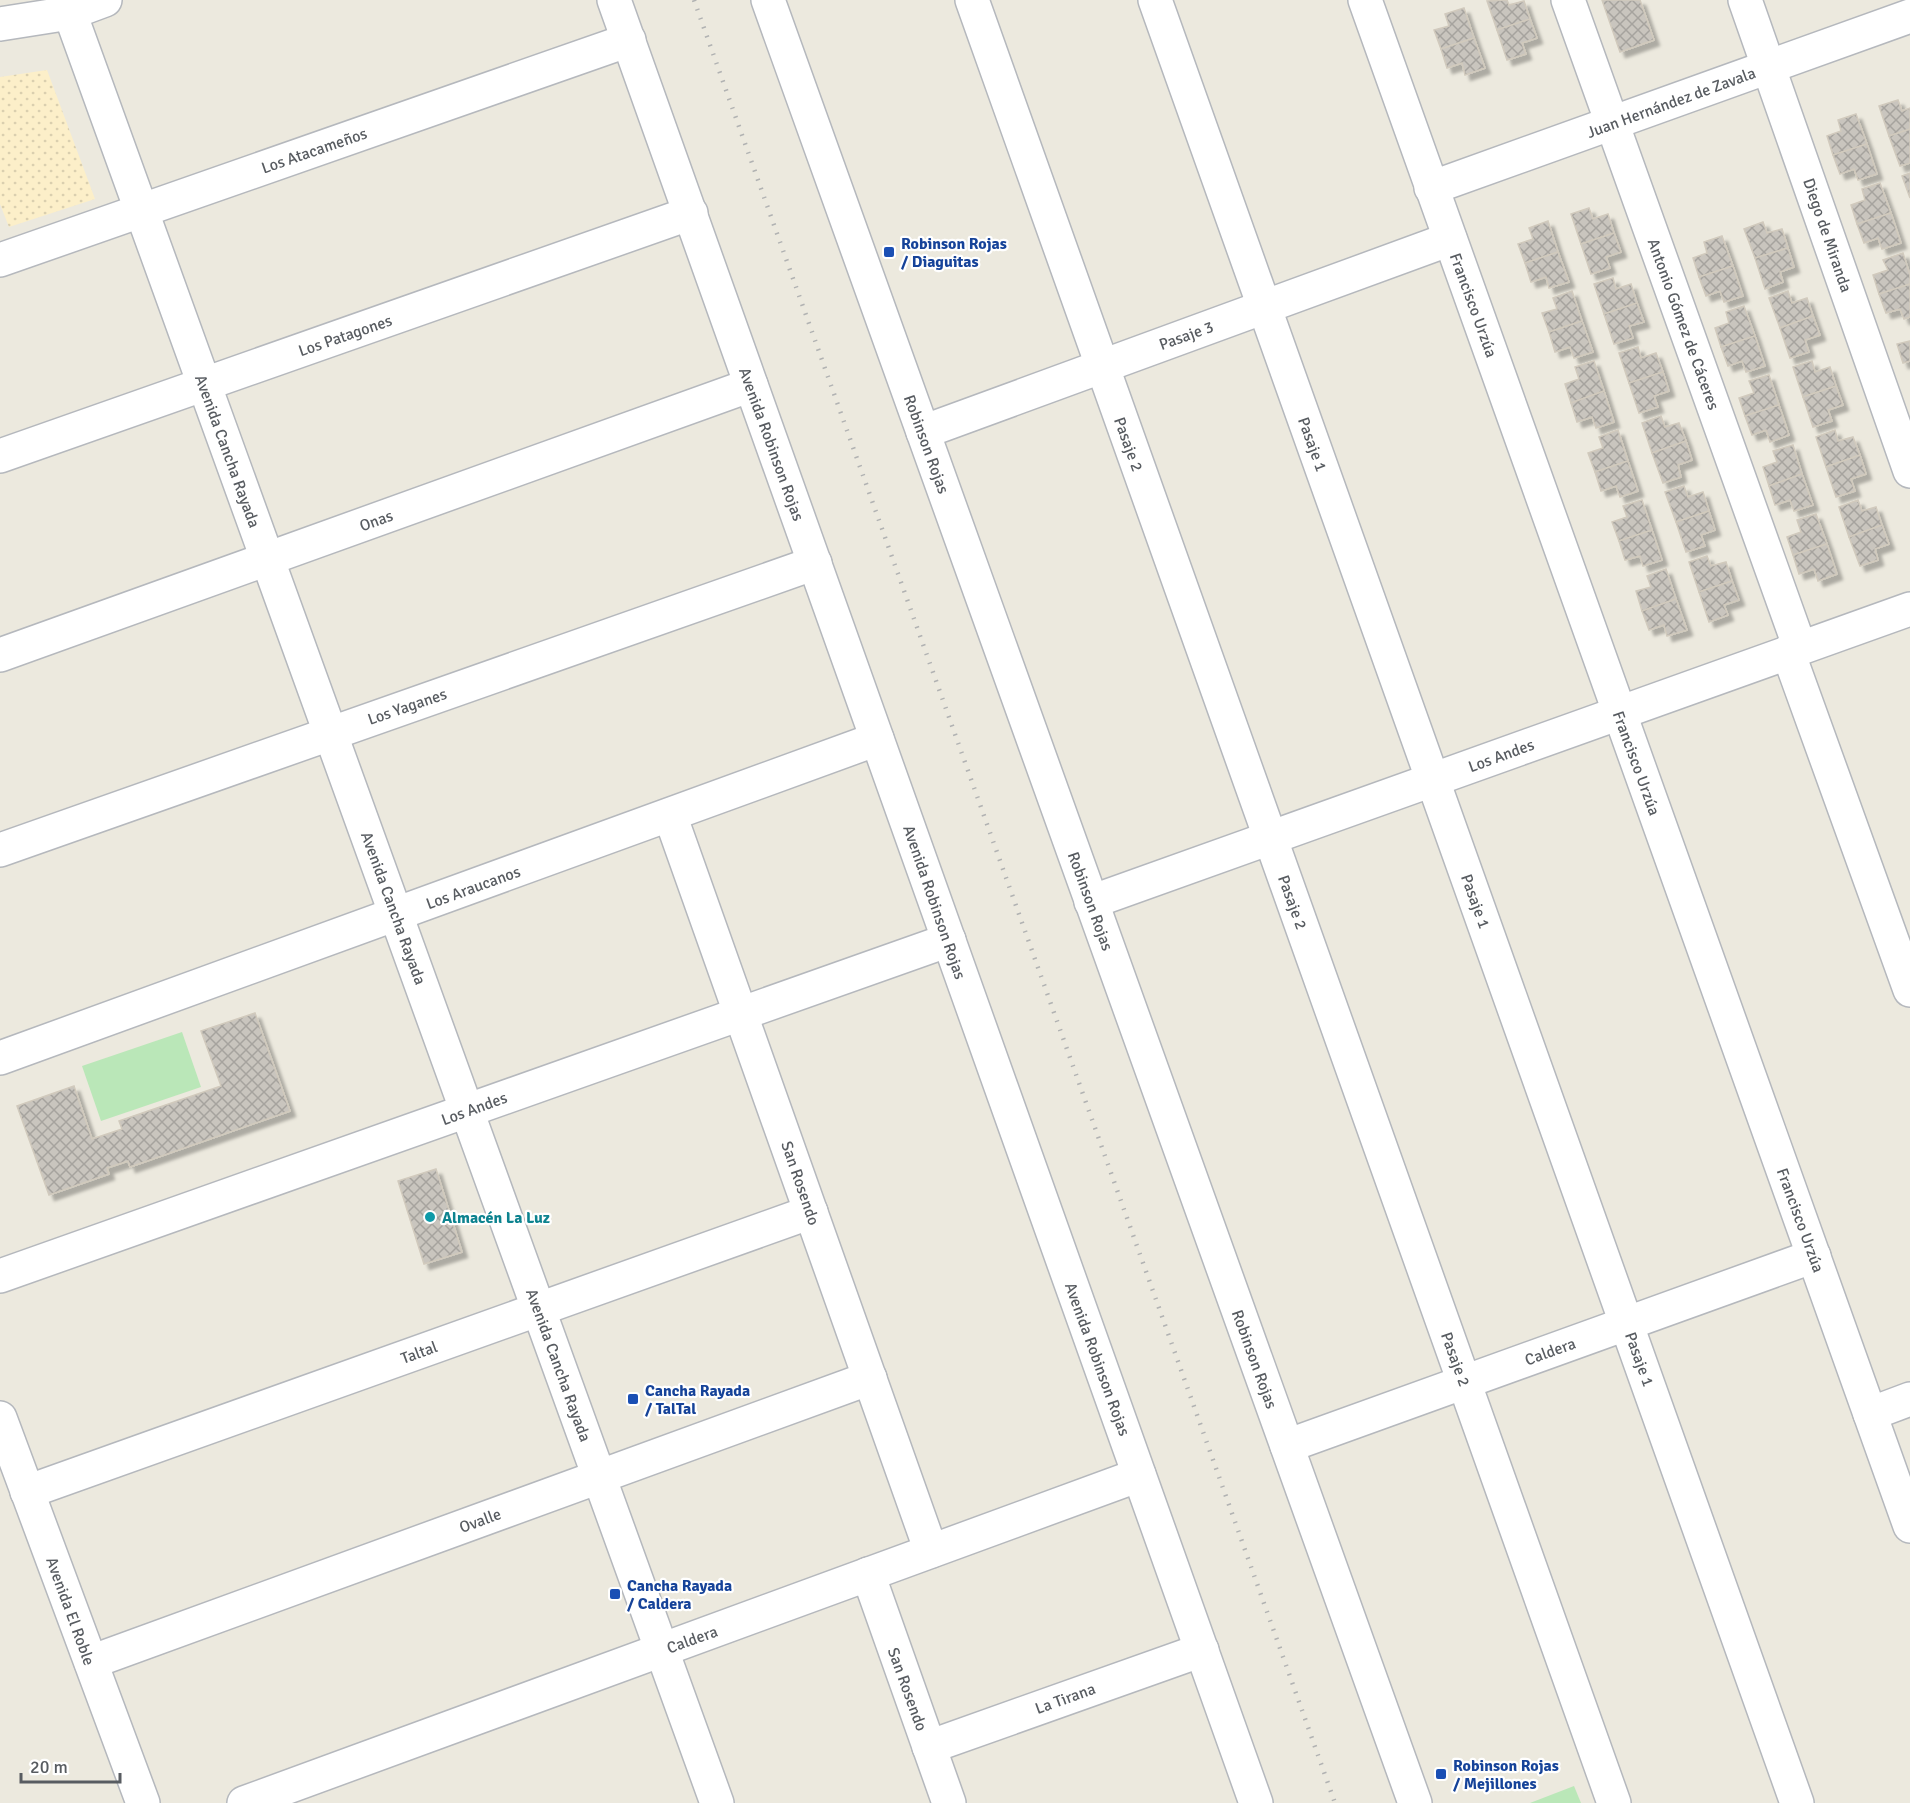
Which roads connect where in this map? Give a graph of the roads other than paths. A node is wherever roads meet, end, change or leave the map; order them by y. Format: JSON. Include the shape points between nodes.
{"nodes":[{"id":1,"x":105,"y":0,"type":"edge"},
{"id":2,"x":614,"y":0,"type":"edge"},
{"id":3,"x":768,"y":0,"type":"edge"},
{"id":4,"x":972,"y":0,"type":"edge"},
{"id":5,"x":1155,"y":0,"type":"edge"},
{"id":6,"x":1365,"y":0,"type":"edge"},
{"id":7,"x":1568,"y":0,"type":"edge"},
{"id":8,"x":1745,"y":0,"type":"edge"},
{"id":9,"x":70,"y":13,"type":"junction"},
{"id":10,"x":1910,"y":16,"type":"edge"},
{"id":11,"x":0,"y":24,"type":"edge"},
{"id":12,"x":629,"y":40,"type":"junction"},
{"id":13,"x":1769,"y":67,"type":"junction"},
{"id":14,"x":1612,"y":123,"type":"junction"},
{"id":15,"x":1431,"y":188,"type":"junction"},
{"id":16,"x":142,"y":211,"type":"junction"},
{"id":17,"x":690,"y":213,"type":"junction"},
{"id":18,"x":1450,"y":239,"type":"junction"},
{"id":19,"x":0,"y":260,"type":"edge"},
{"id":20,"x":1264,"y":307,"type":"junction"},
{"id":21,"x":1102,"y":366,"type":"junction"},
{"id":22,"x":204,"y":385,"type":"junction"},
{"id":23,"x":751,"y":385,"type":"junction"},
{"id":24,"x":923,"y":432,"type":"junction"},
{"id":25,"x":0,"y":456,"type":"edge"},
{"id":26,"x":1910,"y":471,"type":"edge"},
{"id":27,"x":268,"y":559,"type":"junction"},
{"id":28,"x":815,"y":563,"type":"junction"},
{"id":29,"x":1910,"y":609,"type":"edge"},
{"id":30,"x":1794,"y":650,"type":"junction"},
{"id":31,"x":0,"y":655,"type":"edge"},
{"id":32,"x":1619,"y":713,"type":"junction"},
{"id":33,"x":331,"y":734,"type":"junction"},
{"id":34,"x":878,"y":739,"type":"junction"},
{"id":35,"x":1433,"y":780,"type":"junction"},
{"id":36,"x":670,"y":814,"type":"junction"},
{"id":37,"x":1270,"y":838,"type":"junction"},
{"id":38,"x":0,"y":850,"type":"edge"},
{"id":39,"x":1091,"y":902,"type":"junction"},
{"id":40,"x":396,"y":915,"type":"junction"},
{"id":41,"x":949,"y":940,"type":"junction"},
{"id":42,"x":1910,"y":990,"type":"edge"},
{"id":43,"x":741,"y":1014,"type":"junction"},
{"id":44,"x":0,"y":1058,"type":"edge"},
{"id":45,"x":467,"y":1111,"type":"junction"},
{"id":46,"x":811,"y":1212,"type":"junction"},
{"id":47,"x":1814,"y":1256,"type":"junction"},
{"id":48,"x":0,"y":1276,"type":"edge"},
{"id":49,"x":538,"y":1309,"type":"junction"},
{"id":50,"x":1627,"y":1323,"type":"junction"},
{"id":51,"x":870,"y":1378,"type":"junction"},
{"id":52,"x":1464,"y":1382,"type":"junction"},
{"id":53,"x":1910,"y":1399,"type":"edge"},
{"id":54,"x":1870,"y":1414,"type":"junction"},
{"id":55,"x":0,"y":1418,"type":"edge"},
{"id":56,"x":1287,"y":1446,"type":"junction"},
{"id":57,"x":1139,"y":1474,"type":"junction"},
{"id":58,"x":599,"y":1477,"type":"junction"},
{"id":59,"x":27,"y":1492,"type":"junction"},
{"id":60,"x":1910,"y":1526,"type":"edge"},
{"id":61,"x":931,"y":1551,"type":"junction"},
{"id":62,"x":868,"y":1574,"type":"junction"},
{"id":63,"x":662,"y":1650,"type":"junction"},
{"id":64,"x":1202,"y":1650,"type":"junction"},
{"id":65,"x":91,"y":1662,"type":"junction"},
{"id":66,"x":929,"y":1747,"type":"junction"},
{"id":67,"x":143,"y":1803,"type":"edge"},
{"id":68,"x":244,"y":1803,"type":"edge"},
{"id":69,"x":717,"y":1803,"type":"edge"},
{"id":70,"x":949,"y":1803,"type":"edge"},
{"id":71,"x":1256,"y":1803,"type":"edge"},
{"id":72,"x":1414,"y":1803,"type":"edge"},
{"id":73,"x":1614,"y":1803,"type":"edge"},
{"id":74,"x":1797,"y":1803,"type":"edge"}],
"edges":[{"from":1,"to":9,"type":"street"},
{"from":2,"to":12,"type":"street","name":"Avenida Robinson Rojas"},
{"from":3,"to":24,"type":"street","name":"Robinson Rojas"},
{"from":4,"to":21,"type":"street","name":"Pasaje 2"},
{"from":5,"to":20,"type":"street","name":"Pasaje 1"},
{"from":6,"to":15,"type":"street","name":"Francisco Urzúa"},
{"from":7,"to":14,"type":"street","name":"Antonio Gómez de Cáceres"},
{"from":8,"to":13,"type":"street","name":"Diego de Miranda"},
{"from":9,"to":11,"type":"street"},
{"from":9,"to":16,"type":"street","name":"Avenida Cancha Rayada"},
{"from":10,"to":13,"type":"street","name":"Juan Hernández de Zavala"},
{"from":12,"to":16,"type":"street","name":"Los Atacameños"},
{"from":12,"to":17,"type":"street","name":"Avenida Robinson Rojas"},
{"from":13,"to":14,"type":"street","name":"Juan Hernández de Zavala"},
{"from":13,"to":26,"type":"street","name":"Diego de Miranda"},
{"from":14,"to":15,"type":"street","name":"Juan Hernández de Zavala"},
{"from":14,"to":30,"type":"street","name":"Antonio Gómez de Cáceres"},
{"from":15,"to":18,"type":"street","name":"Francisco Urzúa"},
{"from":16,"to":19,"type":"street","name":"Los Atacameños"},
{"from":16,"to":22,"type":"street","name":"Avenida Cancha Rayada"},
{"from":17,"to":22,"type":"street","name":"Los Patagones"},
{"from":17,"to":23,"type":"street","name":"Avenida Robinson Rojas"},
{"from":18,"to":20,"type":"street","name":"Pasaje 3"},
{"from":18,"to":32,"type":"street","name":"Francisco Urzúa"},
{"from":20,"to":21,"type":"street","name":"Pasaje 3"},
{"from":20,"to":35,"type":"street","name":"Pasaje 1"},
{"from":21,"to":24,"type":"street","name":"Pasaje 3"},
{"from":21,"to":37,"type":"street","name":"Pasaje 2"},
{"from":22,"to":25,"type":"street","name":"Los Patagones"},
{"from":22,"to":27,"type":"street","name":"Avenida Cancha Rayada"},
{"from":23,"to":27,"type":"street","name":"Onas"},
{"from":23,"to":28,"type":"street","name":"Avenida Robinson Rojas"},
{"from":24,"to":39,"type":"street","name":"Robinson Rojas"},
{"from":27,"to":31,"type":"street","name":"Onas"},
{"from":27,"to":33,"type":"street","name":"Avenida Cancha Rayada"},
{"from":28,"to":33,"type":"street","name":"Los Yaganes"},
{"from":28,"to":34,"type":"street","name":"Avenida Robinson Rojas"},
{"from":29,"to":30,"type":"street","name":"Los Andes"},
{"from":30,"to":32,"type":"street","name":"Los Andes"},
{"from":30,"to":42,"type":"street"},
{"from":32,"to":35,"type":"street","name":"Los Andes"},
{"from":32,"to":47,"type":"street","name":"Francisco Urzúa"},
{"from":33,"to":38,"type":"street","name":"Los Yaganes"},
{"from":33,"to":40,"type":"street","name":"Avenida Cancha Rayada"},
{"from":34,"to":36,"type":"street","name":"Los Araucanos"},
{"from":34,"to":41,"type":"street","name":"Avenida Robinson Rojas"},
{"from":35,"to":37,"type":"street","name":"Los Andes"},
{"from":35,"to":50,"type":"street","name":"Pasaje 1"},
{"from":36,"to":40,"type":"street","name":"Los Araucanos"},
{"from":36,"to":43,"type":"street","name":"San Rosendo"},
{"from":37,"to":39,"type":"street","name":"Los Andes"},
{"from":37,"to":52,"type":"street","name":"Pasaje 2"},
{"from":39,"to":56,"type":"street","name":"Robinson Rojas"},
{"from":40,"to":44,"type":"street","name":"Los Araucanos"},
{"from":40,"to":45,"type":"street","name":"Avenida Cancha Rayada"},
{"from":41,"to":43,"type":"street","name":"Los Andes"},
{"from":41,"to":57,"type":"street","name":"Avenida Robinson Rojas"},
{"from":43,"to":45,"type":"street","name":"Los Andes"},
{"from":43,"to":46,"type":"street","name":"San Rosendo"},
{"from":45,"to":48,"type":"street","name":"Los Andes"},
{"from":45,"to":49,"type":"street","name":"Avenida Cancha Rayada"},
{"from":46,"to":49,"type":"street","name":"Taltal"},
{"from":46,"to":51,"type":"street","name":"San Rosendo"},
{"from":47,"to":50,"type":"street","name":"Caldera"},
{"from":47,"to":54,"type":"street","name":"Francisco Urzúa"},
{"from":49,"to":58,"type":"street","name":"Avenida Cancha Rayada"},
{"from":49,"to":59,"type":"street","name":"Taltal"},
{"from":50,"to":52,"type":"street","name":"Caldera"},
{"from":50,"to":74,"type":"street","name":"Pasaje 1"},
{"from":51,"to":58,"type":"street","name":"Ovalle"},
{"from":51,"to":61,"type":"street","name":"San Rosendo"},
{"from":52,"to":56,"type":"street","name":"Caldera"},
{"from":52,"to":73,"type":"street","name":"Pasaje 2"},
{"from":53,"to":54,"type":"street"},
{"from":54,"to":60,"type":"street","name":"Francisco Urzúa"},
{"from":55,"to":59,"type":"street","name":"Avenida El Roble"},
{"from":56,"to":72,"type":"street","name":"Robinson Rojas"},
{"from":57,"to":61,"type":"street","name":"Caldera"},
{"from":57,"to":64,"type":"street","name":"Avenida Robinson Rojas"},
{"from":58,"to":63,"type":"street","name":"Avenida Cancha Rayada"},
{"from":58,"to":65,"type":"street","name":"Ovalle"},
{"from":59,"to":65,"type":"street","name":"Avenida El Roble"},
{"from":61,"to":62,"type":"street","name":"Caldera"},
{"from":62,"to":63,"type":"street","name":"Caldera"},
{"from":62,"to":66,"type":"street","name":"San Rosendo"},
{"from":63,"to":68,"type":"street","name":"Caldera"},
{"from":63,"to":69,"type":"street","name":"Avenida Cancha Rayada"},
{"from":64,"to":66,"type":"street","name":"La Tirana"},
{"from":64,"to":71,"type":"street","name":"Avenida Robinson Rojas"},
{"from":65,"to":67,"type":"street","name":"Avenida El Roble"},
{"from":66,"to":70,"type":"street","name":"San Rosendo"}]}
